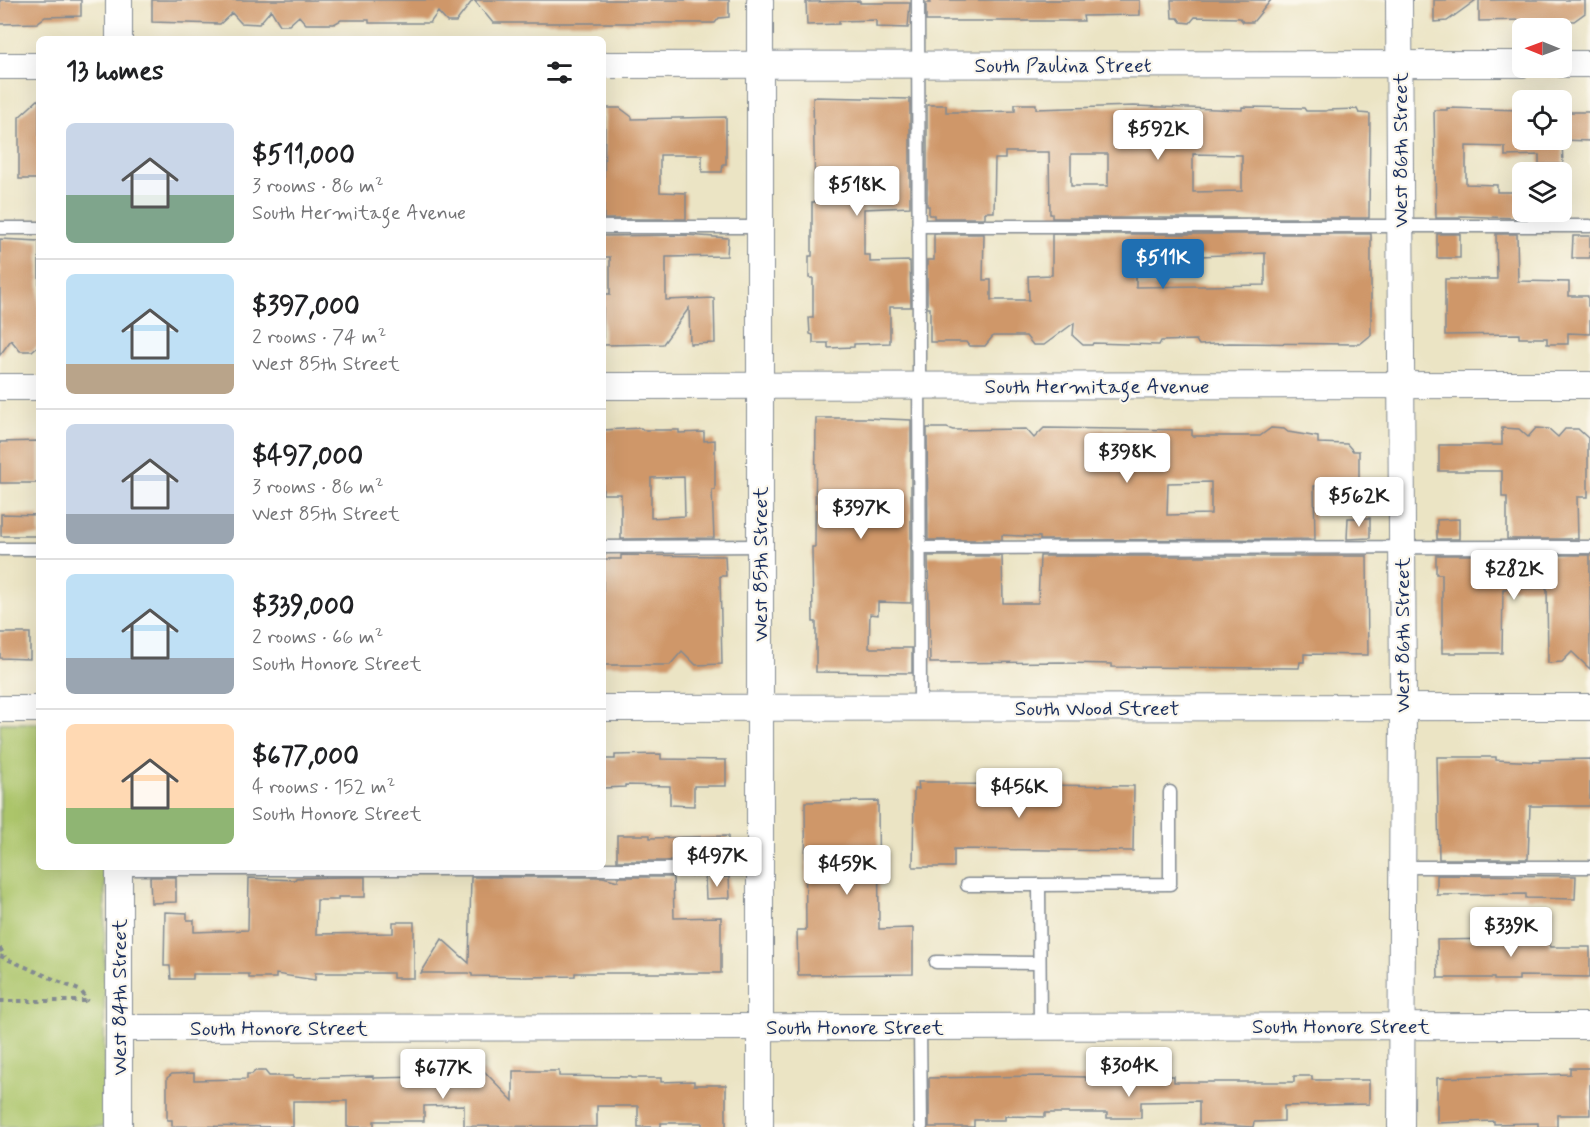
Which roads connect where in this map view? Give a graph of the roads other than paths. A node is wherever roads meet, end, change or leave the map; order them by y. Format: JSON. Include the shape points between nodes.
{"nodes":[{"id":1,"x":119,"y":0,"type":"edge"},
{"id":2,"x":760,"y":0,"type":"edge"},
{"id":3,"x":918,"y":0,"type":"edge"},
{"id":4,"x":1399,"y":0,"type":"edge"},
{"id":5,"x":119,"y":36,"type":"edge"},
{"id":6,"x":1399,"y":64,"type":"junction"},
{"id":7,"x":1512,"y":64,"type":"edge"},
{"id":8,"x":1572,"y":64,"type":"edge"},
{"id":9,"x":1590,"y":64,"type":"edge"},
{"id":10,"x":606,"y":65,"type":"edge"},
{"id":11,"x":760,"y":65,"type":"junction"},
{"id":12,"x":917,"y":65,"type":"junction"},
{"id":13,"x":0,"y":66,"type":"edge"},
{"id":14,"x":36,"y":66,"type":"edge"},
{"id":15,"x":918,"y":226,"type":"junction"},
{"id":16,"x":1590,"y":226,"type":"edge"},
{"id":17,"x":606,"y":227,"type":"edge"},
{"id":18,"x":760,"y":227,"type":"junction"},
{"id":19,"x":1400,"y":227,"type":"junction"},
{"id":20,"x":0,"y":228,"type":"edge"},
{"id":21,"x":36,"y":228,"type":"edge"},
{"id":22,"x":1401,"y":385,"type":"junction"},
{"id":23,"x":1590,"y":385,"type":"edge"},
{"id":24,"x":606,"y":386,"type":"edge"},
{"id":25,"x":760,"y":386,"type":"junction"},
{"id":26,"x":918,"y":386,"type":"junction"},
{"id":27,"x":0,"y":387,"type":"edge"},
{"id":28,"x":36,"y":387,"type":"edge"},
{"id":29,"x":760,"y":546,"type":"junction"},
{"id":30,"x":606,"y":547,"type":"edge"},
{"id":31,"x":1590,"y":547,"type":"edge"},
{"id":32,"x":918,"y":548,"type":"junction"},
{"id":33,"x":1402,"y":548,"type":"junction"},
{"id":34,"x":0,"y":549,"type":"edge"},
{"id":35,"x":36,"y":549,"type":"edge"},
{"id":36,"x":1402,"y":707,"type":"junction"},
{"id":37,"x":1590,"y":707,"type":"edge"},
{"id":38,"x":606,"y":708,"type":"edge"},
{"id":39,"x":760,"y":708,"type":"junction"},
{"id":40,"x":920,"y":708,"type":"junction"},
{"id":41,"x":0,"y":709,"type":"edge"},
{"id":42,"x":36,"y":709,"type":"edge"},
{"id":43,"x":1170,"y":792,"type":"dead end"},
{"id":44,"x":1402,"y":867,"type":"junction"},
{"id":45,"x":1590,"y":867,"type":"edge"},
{"id":46,"x":606,"y":869,"type":"edge"},
{"id":47,"x":760,"y":869,"type":"junction"},
{"id":48,"x":119,"y":870,"type":"edge"},
{"id":49,"x":967,"y":885,"type":"dead end"},
{"id":50,"x":1039,"y":885,"type":"junction"},
{"id":51,"x":936,"y":962,"type":"dead end"},
{"id":52,"x":1039,"y":963,"type":"junction"},
{"id":53,"x":1401,"y":1026,"type":"junction"},
{"id":54,"x":1590,"y":1026,"type":"edge"},
{"id":55,"x":760,"y":1027,"type":"junction"},
{"id":56,"x":920,"y":1027,"type":"junction"},
{"id":57,"x":1040,"y":1027,"type":"junction"},
{"id":58,"x":119,"y":1028,"type":"junction"},
{"id":59,"x":119,"y":1127,"type":"edge"},
{"id":60,"x":760,"y":1127,"type":"edge"},
{"id":61,"x":921,"y":1127,"type":"edge"},
{"id":62,"x":1401,"y":1127,"type":"edge"}],
"edges":[{"from":1,"to":5,"type":"street"},
{"from":2,"to":11,"type":"street","name":"West 85th Street"},
{"from":3,"to":12,"type":"lane"},
{"from":4,"to":6,"type":"street","name":"West 86th Street"},
{"from":6,"to":7,"type":"street","name":"South Paulina Street"},
{"from":6,"to":12,"type":"street","name":"South Paulina Street"},
{"from":6,"to":19,"type":"street","name":"West 86th Street"},
{"from":8,"to":9,"type":"street"},
{"from":10,"to":11,"type":"street","name":"South Paulina Street"},
{"from":11,"to":12,"type":"street","name":"South Paulina Street"},
{"from":11,"to":18,"type":"street","name":"West 85th Street"},
{"from":12,"to":15,"type":"lane"},
{"from":13,"to":14,"type":"street"},
{"from":15,"to":19,"type":"lane"},
{"from":15,"to":26,"type":"lane"},
{"from":16,"to":19,"type":"lane"},
{"from":17,"to":18,"type":"lane"},
{"from":18,"to":25,"type":"street","name":"West 85th Street"},
{"from":19,"to":22,"type":"street","name":"West 86th Street"},
{"from":20,"to":21,"type":"lane"},
{"from":22,"to":23,"type":"street","name":"South Hermitage Avenue"},
{"from":22,"to":26,"type":"street","name":"South Hermitage Avenue"},
{"from":22,"to":33,"type":"street","name":"West 86th Street"},
{"from":24,"to":25,"type":"street","name":"South Hermitage Avenue"},
{"from":25,"to":26,"type":"street","name":"South Hermitage Avenue"},
{"from":25,"to":29,"type":"street","name":"West 85th Street"},
{"from":26,"to":32,"type":"lane"},
{"from":27,"to":28,"type":"street"},
{"from":29,"to":30,"type":"lane"},
{"from":29,"to":39,"type":"street","name":"West 85th Street"},
{"from":31,"to":33,"type":"lane"},
{"from":32,"to":33,"type":"lane"},
{"from":32,"to":40,"type":"lane"},
{"from":33,"to":36,"type":"street","name":"West 86th Street"},
{"from":34,"to":35,"type":"lane"},
{"from":36,"to":37,"type":"street","name":"South Wood Street"},
{"from":36,"to":40,"type":"street","name":"South Wood Street"},
{"from":36,"to":44,"type":"street","name":"West 86th Street"},
{"from":38,"to":39,"type":"street","name":"South Wood Street"},
{"from":39,"to":40,"type":"street","name":"South Wood Street"},
{"from":39,"to":47,"type":"street","name":"West 85th Street"},
{"from":41,"to":42,"type":"street"},
{"from":43,"to":50,"type":"lane","via":[[1170,884]]},
{"from":44,"to":45,"type":"lane"},
{"from":44,"to":53,"type":"street","name":"West 86th Street"},
{"from":46,"to":47,"type":"lane"},
{"from":47,"to":55,"type":"street","name":"West 85th Street"},
{"from":48,"to":58,"type":"street","name":"West 84th Street"},
{"from":49,"to":50,"type":"lane"},
{"from":50,"to":52,"type":"lane"},
{"from":51,"to":52,"type":"lane"},
{"from":52,"to":57,"type":"lane"},
{"from":53,"to":54,"type":"street","name":"South Honore Street"},
{"from":53,"to":57,"type":"street","name":"South Honore Street"},
{"from":53,"to":62,"type":"street","name":"West 86th Street"},
{"from":55,"to":56,"type":"street","name":"South Honore Street"},
{"from":55,"to":58,"type":"street","name":"South Honore Street"},
{"from":55,"to":60,"type":"street","name":"West 85th Street"},
{"from":56,"to":57,"type":"street","name":"South Honore Street"},
{"from":56,"to":61,"type":"lane"},
{"from":58,"to":59,"type":"street","name":"West 84th Street"}]}
